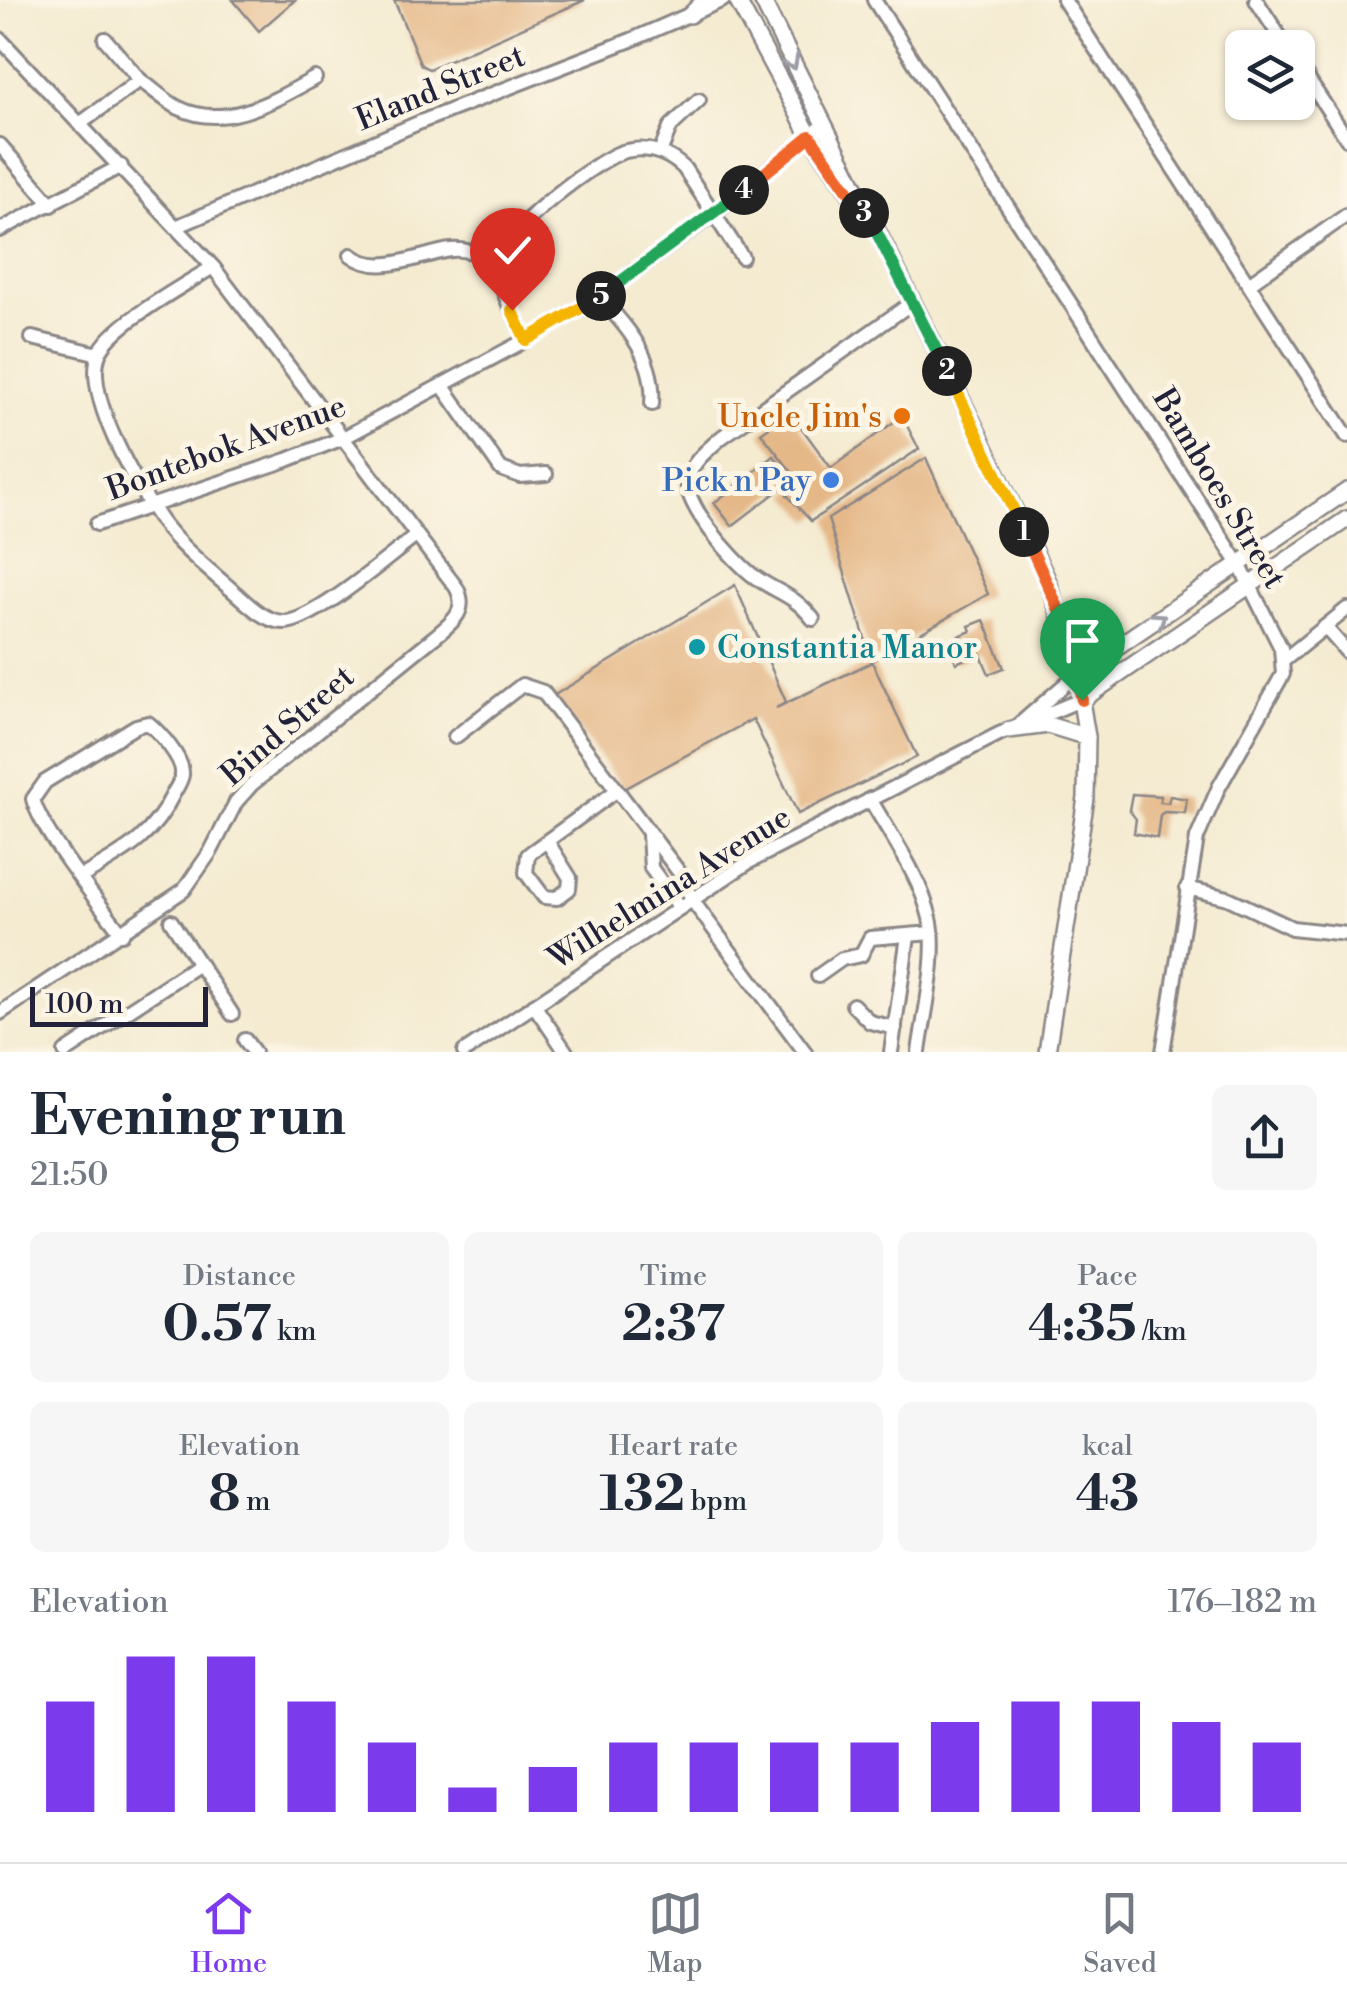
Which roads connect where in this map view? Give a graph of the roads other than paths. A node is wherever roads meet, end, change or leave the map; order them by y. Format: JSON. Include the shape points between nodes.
{"nodes":[{"id":1,"x":705,"y":0,"type":"edge"},
{"id":2,"x":723,"y":0,"type":"edge"},
{"id":3,"x":737,"y":0,"type":"edge"},
{"id":4,"x":762,"y":0,"type":"edge"},
{"id":5,"x":874,"y":0,"type":"edge"},
{"id":6,"x":1064,"y":0,"type":"edge"},
{"id":7,"x":1256,"y":0,"type":"edge"},
{"id":8,"x":690,"y":14,"type":"junction"},
{"id":9,"x":1275,"y":30,"type":"edge"},
{"id":10,"x":0,"y":39,"type":"edge"},
{"id":11,"x":105,"y":39,"type":"dead end"},
{"id":12,"x":315,"y":78,"type":"dead end"},
{"id":13,"x":140,"y":80,"type":"junction"},
{"id":14,"x":1315,"y":90,"type":"edge"},
{"id":15,"x":699,"y":100,"type":"dead end"},
{"id":16,"x":81,"y":123,"type":"junction"},
{"id":17,"x":816,"y":131,"type":"junction"},
{"id":18,"x":1347,"y":139,"type":"edge"},
{"id":19,"x":0,"y":145,"type":"edge"},
{"id":20,"x":660,"y":152,"type":"junction"},
{"id":21,"x":121,"y":166,"type":"junction"},
{"id":22,"x":52,"y":205,"type":"junction"},
{"id":23,"x":715,"y":213,"type":"junction"},
{"id":24,"x":1347,"y":215,"type":"edge"},
{"id":25,"x":178,"y":226,"type":"junction"},
{"id":26,"x":0,"y":230,"type":"edge"},
{"id":27,"x":351,"y":255,"type":"dead end"},
{"id":28,"x":742,"y":257,"type":"dead end"},
{"id":29,"x":497,"y":262,"type":"junction"},
{"id":30,"x":213,"y":266,"type":"junction"},
{"id":31,"x":1250,"y":283,"type":"junction"},
{"id":32,"x":599,"y":297,"type":"junction"},
{"id":33,"x":913,"y":302,"type":"junction"},
{"id":34,"x":32,"y":338,"type":"dead end"},
{"id":35,"x":526,"y":340,"type":"junction"},
{"id":36,"x":99,"y":354,"type":"junction"},
{"id":37,"x":442,"y":385,"type":"junction"},
{"id":38,"x":652,"y":404,"type":"dead end"},
{"id":39,"x":1347,"y":436,"type":"edge"},
{"id":40,"x":343,"y":438,"type":"junction"},
{"id":41,"x":546,"y":474,"type":"dead end"},
{"id":42,"x":1347,"y":492,"type":"edge"},
{"id":43,"x":152,"y":504,"type":"junction"},
{"id":44,"x":1347,"y":519,"type":"edge"},
{"id":45,"x":97,"y":524,"type":"dead end"},
{"id":46,"x":416,"y":536,"type":"junction"},
{"id":47,"x":1239,"y":564,"type":"junction"},
{"id":48,"x":1250,"y":585,"type":"junction"},
{"id":49,"x":1347,"y":609,"type":"edge"},
{"id":50,"x":813,"y":619,"type":"dead end"},
{"id":51,"x":1325,"y":627,"type":"junction"},
{"id":52,"x":1347,"y":652,"type":"edge"},
{"id":53,"x":1284,"y":660,"type":"junction"},
{"id":54,"x":1078,"y":674,"type":"junction"},
{"id":55,"x":1082,"y":700,"type":"junction"},
{"id":56,"x":1013,"y":728,"type":"junction"},
{"id":57,"x":455,"y":737,"type":"dead end"},
{"id":58,"x":1087,"y":738,"type":"junction"},
{"id":59,"x":616,"y":791,"type":"junction"},
{"id":60,"x":870,"y":799,"type":"junction"},
{"id":61,"x":648,"y":833,"type":"junction"},
{"id":62,"x":546,"y":841,"type":"dead end"},
{"id":63,"x":80,"y":877,"type":"junction"},
{"id":64,"x":1187,"y":888,"type":"junction"},
{"id":65,"x":692,"y":900,"type":"junction"},
{"id":66,"x":680,"y":908,"type":"junction"},
{"id":67,"x":172,"y":922,"type":"dead end"},
{"id":68,"x":932,"y":933,"type":"junction"},
{"id":69,"x":122,"y":934,"type":"junction"},
{"id":70,"x":1347,"y":934,"type":"edge"},
{"id":71,"x":908,"y":936,"type":"junction"},
{"id":72,"x":199,"y":964,"type":"junction"},
{"id":73,"x":818,"y":976,"type":"dead end"},
{"id":74,"x":853,"y":1004,"type":"dead end"},
{"id":75,"x":534,"y":1005,"type":"junction"},
{"id":76,"x":0,"y":1012,"type":"edge"},
{"id":77,"x":232,"y":1014,"type":"dead end"},
{"id":78,"x":895,"y":1028,"type":"junction"},
{"id":79,"x":245,"y":1040,"type":"dead end"},
{"id":80,"x":65,"y":1052,"type":"edge"},
{"id":81,"x":254,"y":1052,"type":"edge"},
{"id":82,"x":464,"y":1052,"type":"edge"},
{"id":83,"x":566,"y":1052,"type":"edge"},
{"id":84,"x":805,"y":1052,"type":"edge"},
{"id":85,"x":891,"y":1052,"type":"edge"},
{"id":86,"x":919,"y":1052,"type":"edge"},
{"id":87,"x":1047,"y":1052,"type":"edge"},
{"id":88,"x":1163,"y":1052,"type":"edge"}],
"edges":[{"from":1,"to":8,"type":"street"},
{"from":2,"to":8,"type":"street","name":"Eland Street"},
{"from":3,"to":17,"type":"street"},
{"from":4,"to":17,"type":"street","one_way":true},
{"from":5,"to":47,"type":"street","name":"Bamboes Street"},
{"from":6,"to":31,"type":"street"},
{"from":7,"to":9,"type":"street"},
{"from":8,"to":25,"type":"street","name":"Eland Street"},
{"from":10,"to":16,"type":"street"},
{"from":11,"to":13,"type":"street"},
{"from":12,"to":13,"type":"street","via":[[236,115],[207,116],[174,106]]},
{"from":13,"to":16,"type":"street"},
{"from":14,"to":18,"type":"street"},
{"from":15,"to":20,"type":"street","via":[[671,126]]},
{"from":16,"to":21,"type":"street"},
{"from":17,"to":23,"type":"street","name":"Bontebok Avenue"},
{"from":17,"to":33,"type":"street"},
{"from":19,"to":22,"type":"street"},
{"from":20,"to":23,"type":"street","via":[[684,168]]},
{"from":20,"to":29,"type":"street","via":[[626,150],[600,164],[520,225]]},
{"from":21,"to":22,"type":"street"},
{"from":21,"to":25,"type":"street"},
{"from":22,"to":26,"type":"street"},
{"from":23,"to":28,"type":"street"},
{"from":23,"to":32,"type":"street","name":"Bontebok Avenue"},
{"from":24,"to":31,"type":"street"},
{"from":25,"to":30,"type":"street"},
{"from":27,"to":29,"type":"street","via":[[382,264],[467,250]]},
{"from":29,"to":35,"type":"street"},
{"from":30,"to":36,"type":"street","via":[[118,330]]},
{"from":30,"to":40,"type":"street"},
{"from":31,"to":39,"type":"street"},
{"from":32,"to":35,"type":"street","name":"Bontebok Avenue"},
{"from":32,"to":38,"type":"street","via":[[643,352]]},
{"from":33,"to":50,"type":"street","via":[[722,438],[688,479],[695,506],[736,560],[795,598]]},
{"from":33,"to":54,"type":"street","via":[[1047,579]]},
{"from":34,"to":36,"type":"street"},
{"from":35,"to":37,"type":"street","name":"Bontebok Avenue"},
{"from":36,"to":43,"type":"street","via":[[98,398]]},
{"from":37,"to":40,"type":"street","name":"Bontebok Avenue"},
{"from":37,"to":41,"type":"street","via":[[501,469]]},
{"from":40,"to":43,"type":"street","name":"Bontebok Avenue"},
{"from":40,"to":46,"type":"street"},
{"from":42,"to":47,"type":"street"},
{"from":43,"to":45,"type":"street","name":"Bontebok Avenue"},
{"from":43,"to":46,"type":"street","via":[[212,572],[268,618],[284,622],[310,614]]},
{"from":44,"to":48,"type":"street"},
{"from":46,"to":69,"type":"street","name":"Bind Street","via":[[456,586],[462,604],[457,618],[252,784],[196,877]]},
{"from":47,"to":48,"type":"street","name":"Bamboes Street"},
{"from":54,"to":47,"type":"street","one_way":true},
{"from":48,"to":53,"type":"street","name":"Bamboes Street"},
{"from":48,"to":55,"type":"street"},
{"from":49,"to":51,"type":"street"},
{"from":51,"to":52,"type":"street"},
{"from":51,"to":53,"type":"street"},
{"from":53,"to":64,"type":"street","via":[[1283,674],[1204,821]]},
{"from":54,"to":55,"type":"street"},
{"from":54,"to":56,"type":"street","name":"Wilhelmina Avenue"},
{"from":55,"to":56,"type":"street","name":"Wilhelmina Avenue"},
{"from":55,"to":58,"type":"street"},
{"from":56,"to":58,"type":"street","via":[[1048,725]]},
{"from":56,"to":60,"type":"street","name":"Wilhelmina Avenue"},
{"from":57,"to":59,"type":"street","via":[[522,685],[536,688]]},
{"from":58,"to":87,"type":"street","via":[[1081,846]]},
{"from":59,"to":61,"type":"street"},
{"from":59,"to":62,"type":"street"},
{"from":60,"to":65,"type":"street","name":"Wilhelmina Avenue"},
{"from":60,"to":68,"type":"street","via":[[922,894]]},
{"from":61,"to":65,"type":"street"},
{"from":61,"to":66,"type":"street","via":[[651,868]]},
{"from":63,"to":63,"type":"street","via":[[36,809],[35,792],[148,724],[178,761],[179,782],[157,825]]},
{"from":63,"to":69,"type":"street"},
{"from":64,"to":70,"type":"street","via":[[1228,898],[1292,928]]},
{"from":64,"to":88,"type":"street"},
{"from":65,"to":66,"type":"street","name":"Wilhelmina Avenue"},
{"from":65,"to":84,"type":"street"},
{"from":66,"to":75,"type":"street","name":"Wilhelmina Avenue"},
{"from":67,"to":72,"type":"street"},
{"from":68,"to":71,"type":"street"},
{"from":68,"to":86,"type":"street"},
{"from":69,"to":76,"type":"street","name":"Bind Street"},
{"from":71,"to":73,"type":"street","via":[[870,938],[862,955],[842,959]]},
{"from":71,"to":78,"type":"street"},
{"from":72,"to":77,"type":"street"},
{"from":72,"to":80,"type":"street"},
{"from":74,"to":78,"type":"street","via":[[870,1022]]},
{"from":75,"to":82,"type":"street","name":"Wilhelmina Avenue"},
{"from":75,"to":83,"type":"street"},
{"from":78,"to":85,"type":"street"},
{"from":79,"to":81,"type":"street"}]}
